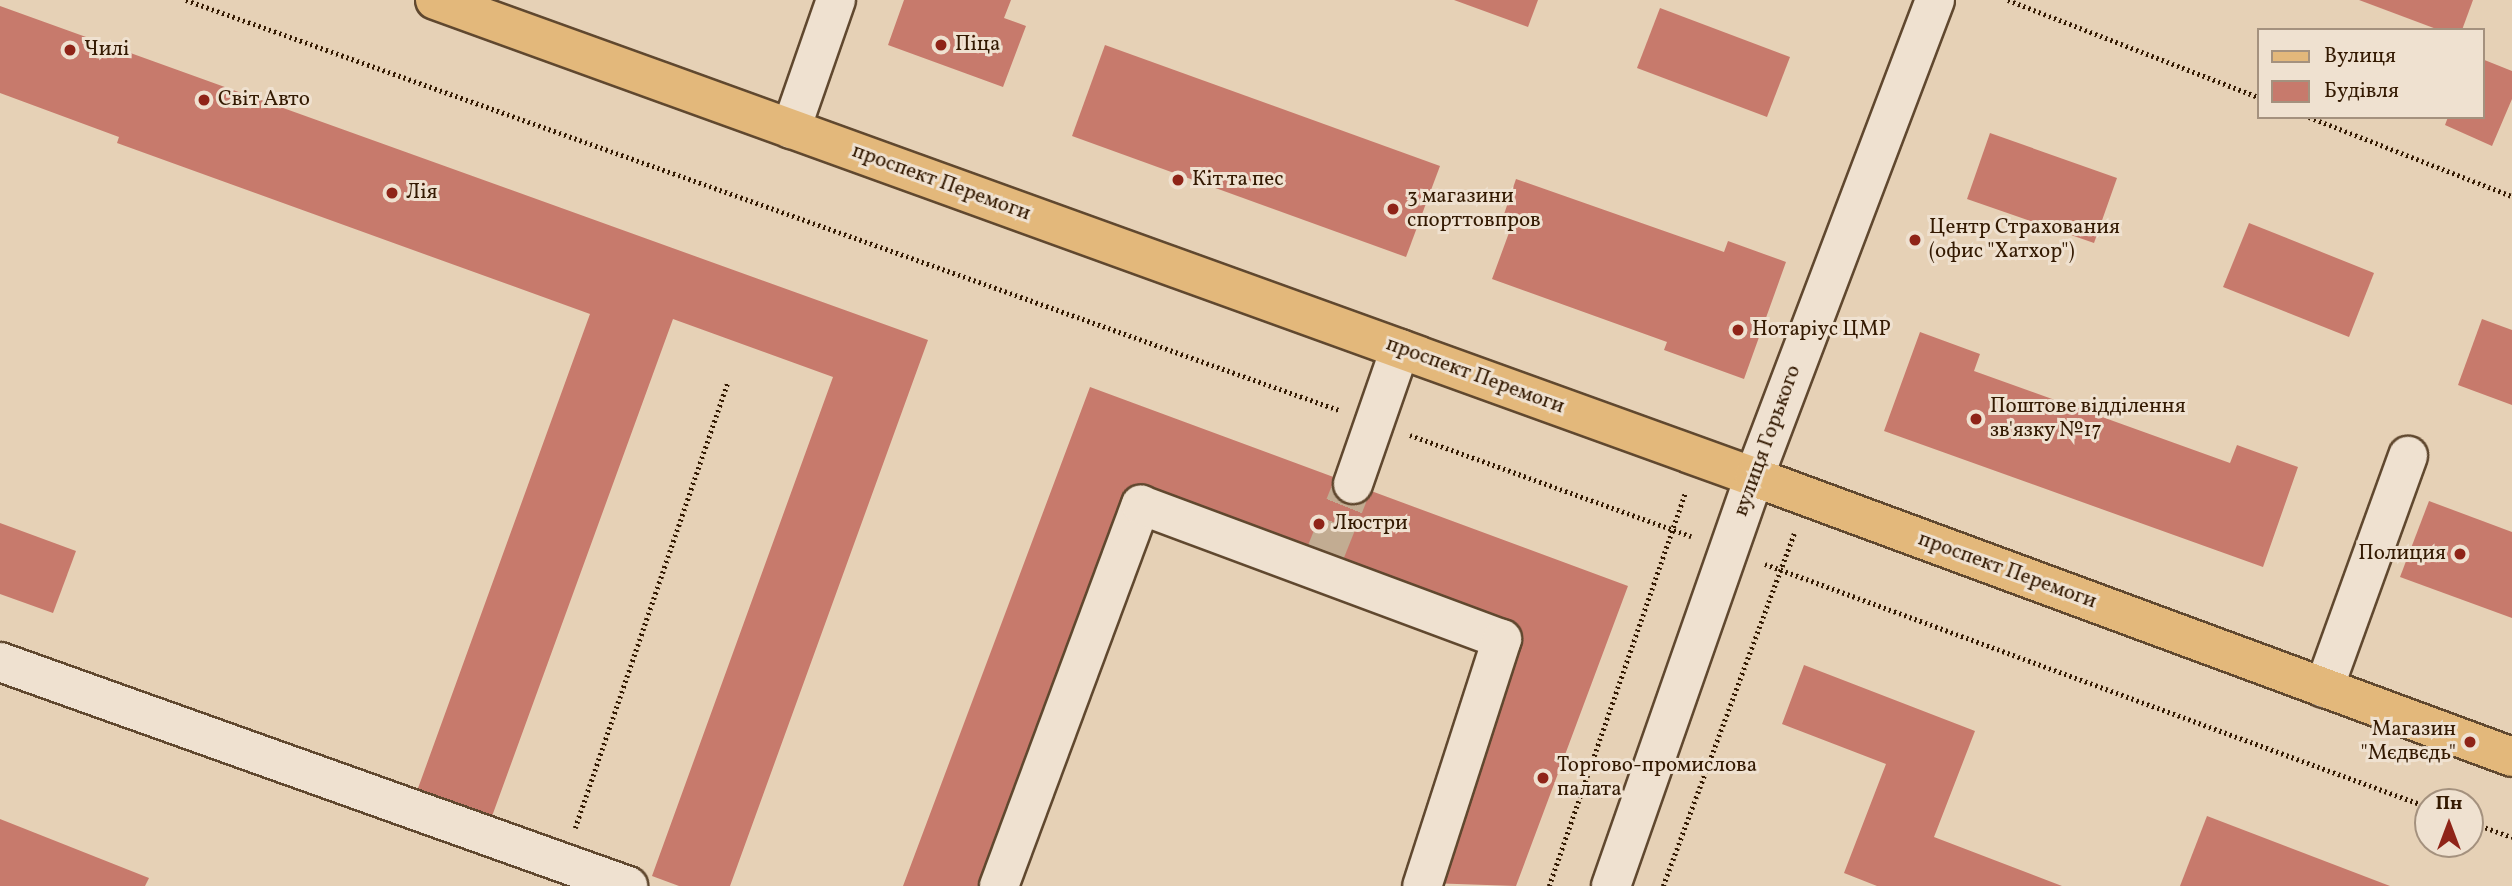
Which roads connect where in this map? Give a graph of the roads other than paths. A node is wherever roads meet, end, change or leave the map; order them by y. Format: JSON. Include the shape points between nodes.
{"nodes":[{"id":1,"x":435,"y":0,"type":"edge"},
{"id":2,"x":836,"y":0,"type":"edge"},
{"id":3,"x":1935,"y":0,"type":"edge"},
{"id":4,"x":791,"y":129,"type":"junction"},
{"id":5,"x":1400,"y":349,"type":"junction"},
{"id":6,"x":2408,"y":456,"type":"dead end"},
{"id":7,"x":1754,"y":477,"type":"junction"},
{"id":8,"x":1353,"y":485,"type":"tunnel mouth"},
{"id":9,"x":0,"y":662,"type":"edge"},
{"id":10,"x":2325,"y":688,"type":"junction"},
{"id":11,"x":2512,"y":757,"type":"edge"},
{"id":12,"x":628,"y":886,"type":"edge"},
{"id":13,"x":999,"y":886,"type":"edge"},
{"id":14,"x":1422,"y":886,"type":"edge"},
{"id":15,"x":1611,"y":886,"type":"edge"}],
"edges":[{"from":1,"to":4,"type":"main road","name":"проспект Перемоги"},
{"from":2,"to":4,"type":"street"},
{"from":3,"to":7,"type":"street","name":"вулиця Горького"},
{"from":4,"to":5,"type":"main road","name":"проспект Перемоги"},
{"from":5,"to":7,"type":"main road","name":"проспект Перемоги"},
{"from":5,"to":8,"type":"street"},
{"from":6,"to":10,"type":"street"},
{"from":7,"to":10,"type":"main road","name":"проспект Перемоги"},
{"from":7,"to":15,"type":"street","name":"вулиця Горького"},
{"from":9,"to":12,"type":"street"},
{"from":10,"to":11,"type":"main road","name":"проспект Перемоги"},
{"from":13,"to":14,"type":"street","via":[[1141,505],[1322,565],[1502,639]]}]}
